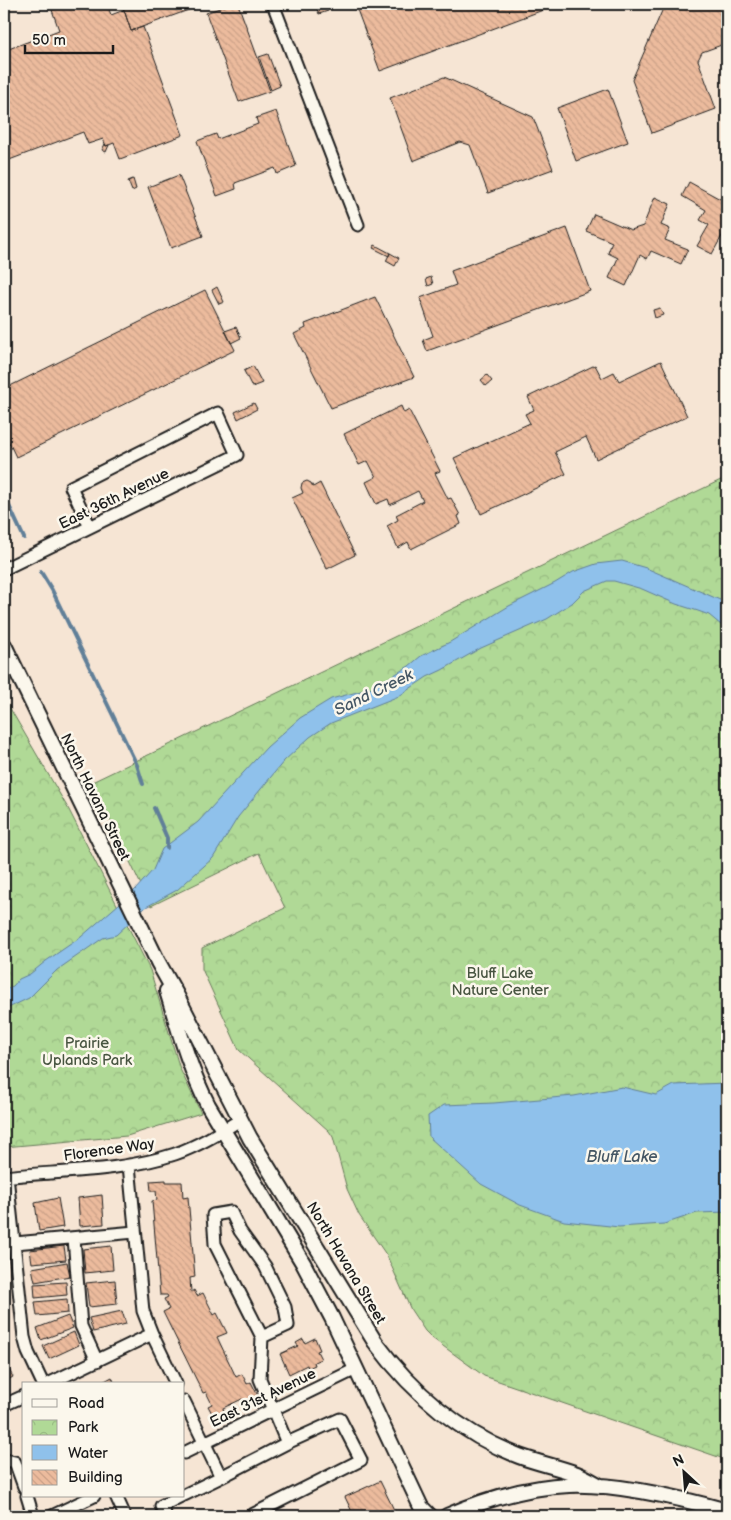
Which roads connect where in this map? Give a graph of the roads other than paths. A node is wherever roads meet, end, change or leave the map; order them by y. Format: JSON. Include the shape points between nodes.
{"nodes":[{"id":1,"x":273,"y":4,"type":"edge"},
{"id":2,"x":358,"y":225,"type":"dead end"},
{"id":3,"x":90,"y":527,"type":"junction"},
{"id":4,"x":4,"y":569,"type":"edge"},
{"id":5,"x":4,"y":645,"type":"edge"},
{"id":6,"x":158,"y":962,"type":"junction"},
{"id":7,"x":240,"y":1120,"type":"junction"},
{"id":8,"x":223,"y":1130,"type":"junction"},
{"id":9,"x":129,"y":1165,"type":"junction"},
{"id":10,"x":6,"y":1177,"type":"edge"},
{"id":11,"x":135,"y":1232,"type":"junction"},
{"id":12,"x":74,"y":1238,"type":"junction"},
{"id":13,"x":9,"y":1244,"type":"edge"},
{"id":14,"x":152,"y":1334,"type":"junction"},
{"id":15,"x":262,"y":1337,"type":"junction"},
{"id":16,"x":97,"y":1361,"type":"junction"},
{"id":17,"x":356,"y":1369,"type":"junction"},
{"id":18,"x":42,"y":1382,"type":"edge"},
{"id":19,"x":52,"y":1382,"type":"edge"},
{"id":20,"x":175,"y":1382,"type":"edge"},
{"id":21,"x":22,"y":1397,"type":"edge"},
{"id":22,"x":185,"y":1403,"type":"edge"},
{"id":23,"x":4,"y":1405,"type":"edge"},
{"id":24,"x":272,"y":1410,"type":"junction"},
{"id":25,"x":204,"y":1443,"type":"junction"},
{"id":26,"x":287,"y":1443,"type":"junction"},
{"id":27,"x":185,"y":1452,"type":"edge"},
{"id":28,"x":4,"y":1461,"type":"edge"},
{"id":29,"x":221,"y":1477,"type":"junction"},
{"id":30,"x":22,"y":1481,"type":"edge"},
{"id":31,"x":600,"y":1486,"type":"junction"},
{"id":32,"x":185,"y":1495,"type":"edge"},
{"id":33,"x":28,"y":1498,"type":"edge"},
{"id":34,"x":90,"y":1498,"type":"edge"},
{"id":35,"x":117,"y":1498,"type":"edge"},
{"id":36,"x":178,"y":1498,"type":"edge"},
{"id":37,"x":691,"y":1502,"type":"junction"},
{"id":38,"x":727,"y":1511,"type":"edge"},
{"id":39,"x":34,"y":1516,"type":"edge"},
{"id":40,"x":52,"y":1516,"type":"edge"},
{"id":41,"x":125,"y":1516,"type":"edge"},
{"id":42,"x":166,"y":1516,"type":"edge"},
{"id":43,"x":250,"y":1516,"type":"edge"},
{"id":44,"x":430,"y":1516,"type":"edge"},
{"id":45,"x":447,"y":1516,"type":"edge"},
{"id":46,"x":691,"y":1516,"type":"edge"}],
"edges":[{"from":1,"to":2,"type":"street"},
{"from":3,"to":3,"type":"street","name":"East 36th Avenue","via":[[237,455],[218,413],[71,487]]},
{"from":3,"to":4,"type":"street","name":"East 36th Avenue"},
{"from":5,"to":6,"type":"main road","name":"North Havana Street"},
{"from":6,"to":7,"type":"main road","name":"North Havana Street"},
{"from":6,"to":8,"type":"main road","name":"North Havana Street","via":[[193,1074]]},
{"from":7,"to":8,"type":"street","name":"Florence Way"},
{"from":7,"to":31,"type":"main road","name":"North Havana Street","via":[[364,1326],[407,1382],[442,1413],[485,1440],[535,1462],[578,1474]]},
{"from":8,"to":9,"type":"street","name":"Florence Way","via":[[176,1153]]},
{"from":8,"to":17,"type":"main road","name":"North Havana Street","via":[[303,1263]]},
{"from":9,"to":10,"type":"street","name":"Florence Way"},
{"from":9,"to":11,"type":"street"},
{"from":10,"to":13,"type":"street"},
{"from":11,"to":12,"type":"street"},
{"from":11,"to":14,"type":"street","via":[[141,1297]]},
{"from":12,"to":13,"type":"street"},
{"from":12,"to":16,"type":"street","via":[[82,1326]]},
{"from":13,"to":18,"type":"street","via":[[24,1337]]},
{"from":14,"to":16,"type":"street"},
{"from":14,"to":20,"type":"street"},
{"from":15,"to":15,"type":"street","via":[[215,1244],[212,1215],[231,1212],[286,1307],[288,1325]]},
{"from":15,"to":24,"type":"street","via":[[260,1379]]},
{"from":16,"to":19,"type":"street"},
{"from":17,"to":24,"type":"street","name":"East 31st Avenue"},
{"from":17,"to":44,"type":"main road","name":"North Havana Street","via":[[421,1507]]},
{"from":21,"to":23,"type":"street"},
{"from":22,"to":25,"type":"street"},
{"from":24,"to":25,"type":"street","name":"East 31st Avenue"},
{"from":24,"to":26,"type":"street"},
{"from":25,"to":27,"type":"street","name":"East 31st Avenue"},
{"from":25,"to":29,"type":"street"},
{"from":26,"to":29,"type":"street"},
{"from":26,"to":43,"type":"street","via":[[340,1419],[361,1460]]},
{"from":28,"to":30,"type":"street","via":[[15,1462]]},
{"from":29,"to":32,"type":"street"},
{"from":31,"to":37,"type":"main road"},
{"from":31,"to":45,"type":"main road","via":[[551,1486],[510,1493]]},
{"from":33,"to":39,"type":"street"},
{"from":34,"to":40,"type":"street"},
{"from":35,"to":41,"type":"street"},
{"from":36,"to":42,"type":"street","via":[[161,1506]]},
{"from":37,"to":38,"type":"main road"},
{"from":37,"to":46,"type":"main road"}]}
